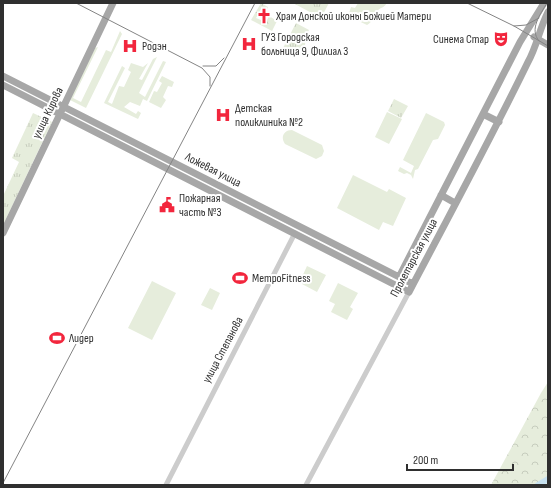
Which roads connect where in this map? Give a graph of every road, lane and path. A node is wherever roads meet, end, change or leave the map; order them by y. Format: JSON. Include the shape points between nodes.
{"nodes":[{"id":1,"x":113,"y":3,"type":"edge"},
{"id":2,"x":544,"y":3,"type":"edge"},
{"id":3,"x":548,"y":12,"type":"edge"},
{"id":4,"x":527,"y":33,"type":"junction"},
{"id":5,"x":536,"y":38,"type":"junction"},
{"id":6,"x":548,"y":45,"type":"edge"},
{"id":7,"x":3,"y":76,"type":"edge"},
{"id":8,"x":3,"y":85,"type":"edge"},
{"id":9,"x":63,"y":106,"type":"junction"},
{"id":10,"x":59,"y":114,"type":"junction"},
{"id":11,"x":483,"y":114,"type":"junction"},
{"id":12,"x":499,"y":122,"type":"junction"},
{"id":13,"x":225,"y":188,"type":"junction"},
{"id":14,"x":221,"y":196,"type":"junction"},
{"id":15,"x":441,"y":196,"type":"junction"},
{"id":16,"x":455,"y":203,"type":"junction"},
{"id":17,"x":299,"y":225,"type":"junction"},
{"id":18,"x":3,"y":233,"type":"edge"},
{"id":19,"x":295,"y":233,"type":"junction"},
{"id":20,"x":403,"y":268,"type":"junction"},
{"id":21,"x":417,"y":276,"type":"junction"},
{"id":22,"x":399,"y":277,"type":"junction"},
{"id":23,"x":413,"y":284,"type":"junction"},
{"id":24,"x":409,"y":292,"type":"junction"},
{"id":25,"x":166,"y":485,"type":"edge"},
{"id":26,"x":306,"y":485,"type":"edge"}],
"edges":[{"from":1,"to":9,"type":"main road","name":"улица Кирова"},
{"from":2,"to":4,"type":"main road","name":"Пролетарская улица"},
{"from":3,"to":5,"type":"main road","name":"Пролетарская улица"},
{"from":4,"to":5,"type":"main road"},
{"from":4,"to":11,"type":"main road","name":"Пролетарская улица"},
{"from":5,"to":6,"type":"main road"},
{"from":5,"to":12,"type":"main road","name":"Пролетарская улица","via":[[534,50]]},
{"from":7,"to":9,"type":"main road","name":"Ложевая улица"},
{"from":8,"to":10,"type":"main road","name":"Ложевая улица"},
{"from":9,"to":10,"type":"main road","name":"улица Кирова"},
{"from":9,"to":13,"type":"main road","name":"Ложевая улица"},
{"from":10,"to":14,"type":"main road","name":"Ложевая улица"},
{"from":10,"to":18,"type":"main road","name":"улица Кирова"},
{"from":11,"to":12,"type":"main road"},
{"from":11,"to":15,"type":"main road","name":"Пролетарская улица"},
{"from":12,"to":16,"type":"main road","name":"Пролетарская улица"},
{"from":13,"to":14,"type":"main road"},
{"from":13,"to":17,"type":"main road","name":"Ложевая улица"},
{"from":14,"to":19,"type":"main road","name":"Ложевая улица"},
{"from":15,"to":16,"type":"main road"},
{"from":15,"to":20,"type":"main road","name":"Пролетарская улица"},
{"from":16,"to":21,"type":"main road","name":"Пролетарская улица"},
{"from":17,"to":19,"type":"main road","name":"улица Степанова"},
{"from":17,"to":22,"type":"main road","name":"Ложевая улица"},
{"from":19,"to":24,"type":"main road","name":"Ложевая улица"},
{"from":19,"to":25,"type":"street","name":"улица Степанова"},
{"from":20,"to":21,"type":"main road","via":[[405,276],[411,279]]},
{"from":20,"to":22,"type":"main road","name":"Пролетарская улица"},
{"from":21,"to":23,"type":"main road","name":"Пролетарская улица"},
{"from":22,"to":23,"type":"main road","name":"Ложевая улица"},
{"from":23,"to":24,"type":"main road","name":"Пролетарская улица"},
{"from":24,"to":26,"type":"street","name":"Пролетарская улица"}]}
